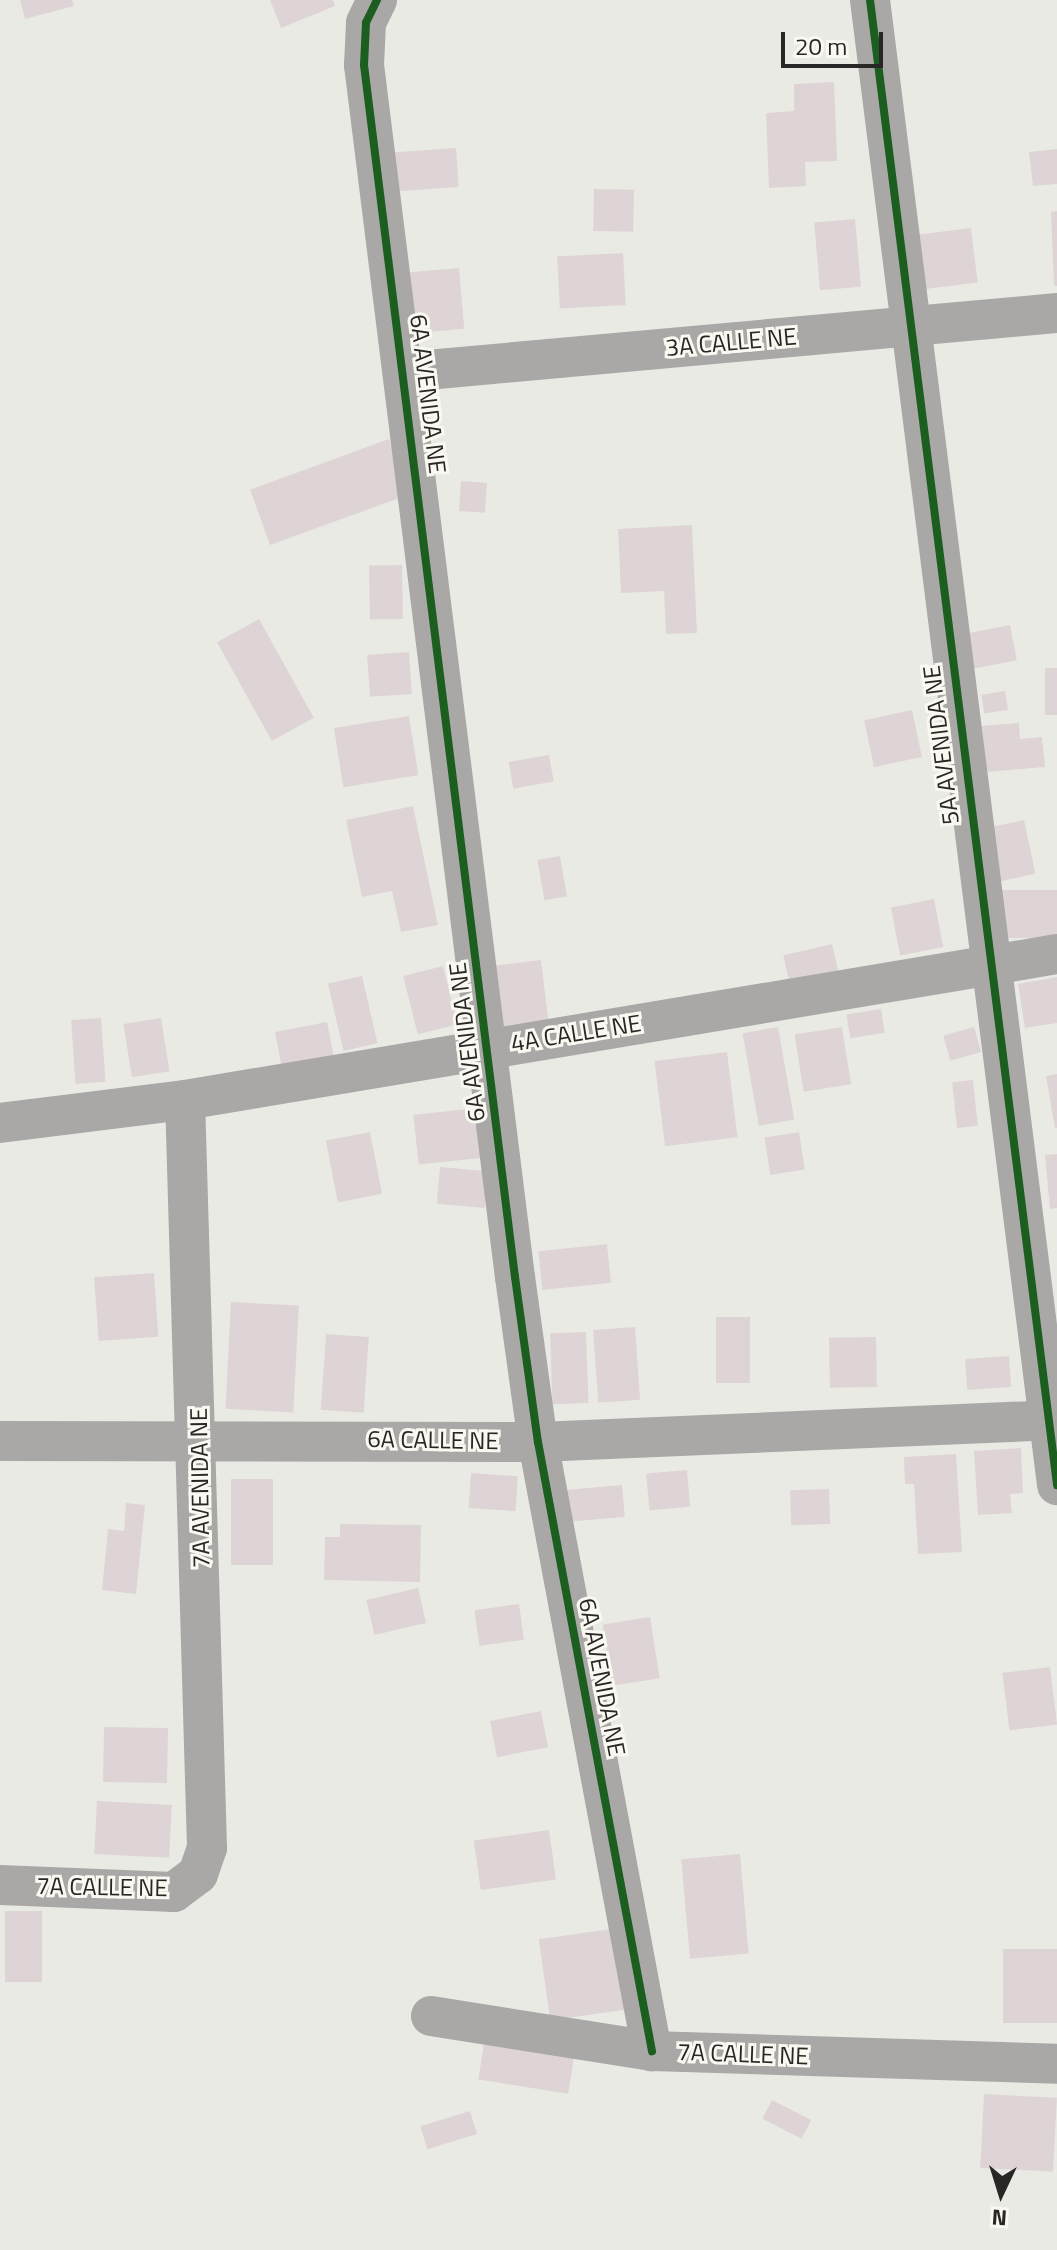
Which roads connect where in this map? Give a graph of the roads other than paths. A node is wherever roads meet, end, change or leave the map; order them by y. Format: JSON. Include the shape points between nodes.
{"nodes":[{"id":1,"x":870,"y":0,"type":"edge"},
{"id":2,"x":372,"y":11,"type":"edge"},
{"id":3,"x":1057,"y":313,"type":"edge"},
{"id":4,"x":910,"y":326,"type":"junction"},
{"id":5,"x":405,"y":372,"type":"junction"},
{"id":6,"x":1057,"y":954,"type":"edge"},
{"id":7,"x":988,"y":966,"type":"junction"},
{"id":8,"x":488,"y":1047,"type":"junction"},
{"id":9,"x":185,"y":1100,"type":"junction"},
{"id":10,"x":0,"y":1123,"type":"edge"},
{"id":11,"x":1053,"y":1420,"type":"edge"},
{"id":12,"x":200,"y":1437,"type":"junction"},
{"id":13,"x":0,"y":1441,"type":"edge"},
{"id":14,"x":538,"y":1442,"type":"junction"},
{"id":15,"x":1057,"y":1485,"type":"edge"},
{"id":16,"x":198,"y":1874,"type":"joint"},
{"id":17,"x":0,"y":1885,"type":"edge"},
{"id":18,"x":431,"y":2016,"type":"dead end"},
{"id":19,"x":652,"y":2051,"type":"junction"},
{"id":20,"x":1057,"y":2064,"type":"edge"}],
"edges":[{"from":1,"to":4,"type":"street","name":"5A AVENIDA NE"},
{"from":2,"to":5,"type":"street","name":"6A AVENIDA NE","via":[[364,65]]},
{"from":3,"to":4,"type":"street","name":"3A CALLE NE"},
{"from":4,"to":5,"type":"street","name":"3A CALLE NE"},
{"from":4,"to":7,"type":"street","name":"5A AVENIDA NE"},
{"from":5,"to":8,"type":"street","name":"6A AVENIDA NE"},
{"from":6,"to":7,"type":"street","name":"4A CALLE NE"},
{"from":7,"to":8,"type":"street","name":"4A CALLE NE"},
{"from":7,"to":11,"type":"street","name":"5A AVENIDA NE"},
{"from":8,"to":9,"type":"street","name":"4A CALLE NE"},
{"from":8,"to":14,"type":"street","name":"6A AVENIDA NE"},
{"from":9,"to":10,"type":"street","name":"4A CALLE NE"},
{"from":9,"to":12,"type":"street","name":"7A AVENIDA NE"},
{"from":11,"to":14,"type":"street","name":"6A CALLE NE"},
{"from":11,"to":15,"type":"street","name":"5A AVENIDA NE"},
{"from":12,"to":13,"type":"street","name":"6A CALLE NE"},
{"from":12,"to":14,"type":"street","name":"6A CALLE NE"},
{"from":12,"to":16,"type":"street","name":"7A AVENIDA NE","via":[[207,1848]]},
{"from":14,"to":19,"type":"street","name":"6A AVENIDA NE"},
{"from":16,"to":17,"type":"street","name":"7A CALLE NE","via":[[174,1892]]},
{"from":18,"to":19,"type":"street","name":"7A CALLE NE"},
{"from":19,"to":20,"type":"street","name":"7A CALLE NE"}]}
